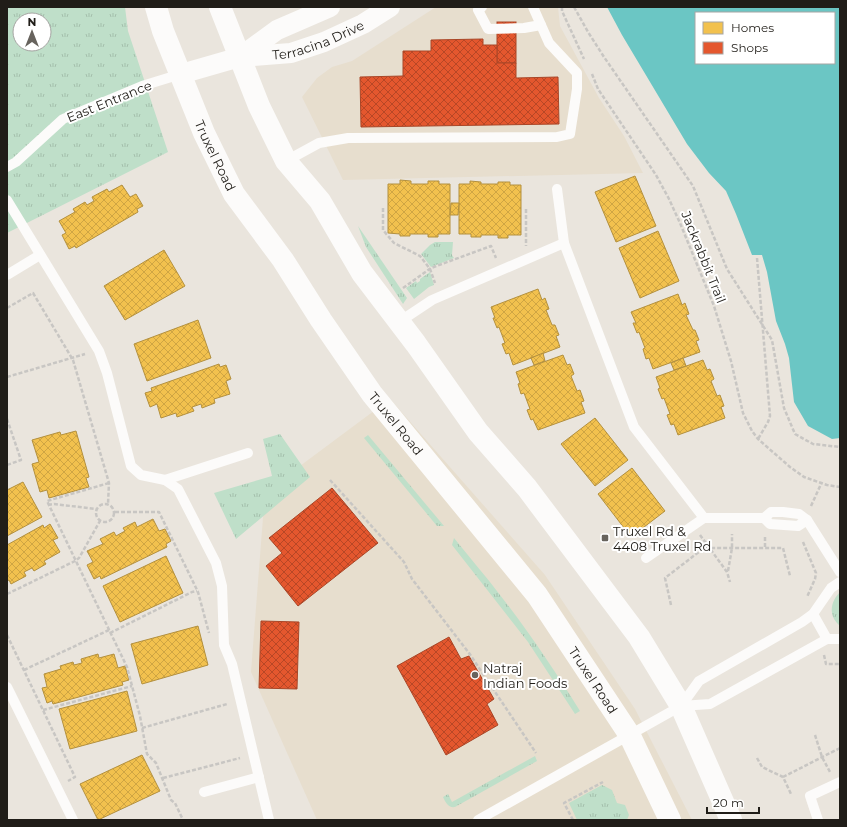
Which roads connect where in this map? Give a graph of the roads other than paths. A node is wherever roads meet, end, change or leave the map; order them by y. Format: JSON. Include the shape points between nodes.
{"nodes":[{"id":1,"x":156,"y":7,"type":"edge"},
{"id":2,"x":220,"y":7,"type":"edge"},
{"id":3,"x":330,"y":7,"type":"edge"},
{"id":4,"x":390,"y":7,"type":"edge"},
{"id":5,"x":482,"y":7,"type":"edge"},
{"id":6,"x":533,"y":7,"type":"edge"},
{"id":7,"x":541,"y":25,"type":"junction"},
{"id":8,"x":240,"y":57,"type":"junction"},
{"id":9,"x":181,"y":74,"type":"junction"},
{"id":10,"x":286,"y":161,"type":"junction"},
{"id":11,"x":7,"y":167,"type":"edge"},
{"id":12,"x":557,"y":189,"type":"dead end"},
{"id":13,"x":7,"y":200,"type":"edge"},
{"id":14,"x":564,"y":243,"type":"junction"},
{"id":15,"x":40,"y":255,"type":"junction"},
{"id":16,"x":7,"y":275,"type":"edge"},
{"id":17,"x":399,"y":322,"type":"junction"},
{"id":18,"x":248,"y":453,"type":"dead end"},
{"id":19,"x":165,"y":480,"type":"junction"},
{"id":20,"x":704,"y":518,"type":"junction"},
{"id":21,"x":646,"y":558,"type":"dead end"},
{"id":22,"x":840,"y":572,"type":"edge"},
{"id":23,"x":840,"y":582,"type":"edge"},
{"id":24,"x":813,"y":614,"type":"junction"},
{"id":25,"x":827,"y":639,"type":"junction"},
{"id":26,"x":840,"y":639,"type":"edge"},
{"id":27,"x":7,"y":687,"type":"edge"},
{"id":28,"x":681,"y":706,"type":"junction"},
{"id":29,"x":630,"y":734,"type":"junction"},
{"id":30,"x":259,"y":777,"type":"junction"},
{"id":31,"x":840,"y":782,"type":"edge"},
{"id":32,"x":204,"y":792,"type":"dead end"},
{"id":33,"x":73,"y":820,"type":"edge"},
{"id":34,"x":269,"y":820,"type":"edge"},
{"id":35,"x":478,"y":820,"type":"edge"},
{"id":36,"x":670,"y":820,"type":"edge"},
{"id":37,"x":731,"y":820,"type":"edge"},
{"id":38,"x":818,"y":820,"type":"edge"}],
"edges":[{"from":1,"to":9,"type":"main road","name":"Truxel Road"},
{"from":2,"to":8,"type":"main road"},
{"from":3,"to":8,"type":"street","name":"Terracina Drive","via":[[278,30]]},
{"from":4,"to":8,"type":"street","name":"Terracina Drive","via":[[363,24],[324,42],[290,53]]},
{"from":5,"to":7,"type":"lane","via":[[478,10],[488,29]]},
{"from":6,"to":7,"type":"lane"},
{"from":7,"to":10,"type":"lane","via":[[549,43],[577,73],[570,134],[557,137],[348,138],[319,143]]},
{"from":8,"to":9,"type":"street","name":"Terracina Drive"},
{"from":8,"to":10,"type":"main road","via":[[259,106]]},
{"from":9,"to":11,"type":"lane","name":"East Entrance","via":[[142,86],[62,119],[16,162]]},
{"from":9,"to":29,"type":"main road","name":"Truxel Road","via":[[204,133],[234,194],[283,260],[372,394],[537,595]]},
{"from":10,"to":17,"type":"main road","via":[[320,201],[362,273]]},
{"from":12,"to":14,"type":"lane"},
{"from":13,"to":15,"type":"lane"},
{"from":14,"to":17,"type":"lane","via":[[432,300]]},
{"from":14,"to":20,"type":"lane","via":[[634,427]]},
{"from":15,"to":16,"type":"lane"},
{"from":15,"to":19,"type":"lane","via":[[99,351],[131,466],[141,475]]},
{"from":17,"to":28,"type":"main road","via":[[478,432],[527,488],[639,637]]},
{"from":18,"to":19,"type":"lane"},
{"from":19,"to":30,"type":"lane","via":[[178,490],[216,564],[222,586],[224,645],[232,664]]},
{"from":20,"to":21,"type":"lane"},
{"from":20,"to":22,"type":"lane","via":[[764,518],[771,512],[798,514],[807,520]]},
{"from":23,"to":24,"type":"lane","via":[[830,588]]},
{"from":24,"to":25,"type":"lane"},
{"from":24,"to":28,"type":"lane","via":[[699,681]]},
{"from":25,"to":26,"type":"lane"},
{"from":25,"to":28,"type":"lane","via":[[710,704]]},
{"from":27,"to":33,"type":"lane"},
{"from":28,"to":29,"type":"lane"},
{"from":28,"to":37,"type":"main road"},
{"from":29,"to":35,"type":"lane"},
{"from":29,"to":36,"type":"main road","name":"Truxel Road"},
{"from":30,"to":32,"type":"lane"},
{"from":30,"to":34,"type":"lane"},
{"from":31,"to":38,"type":"lane","via":[[810,796]]}]}
